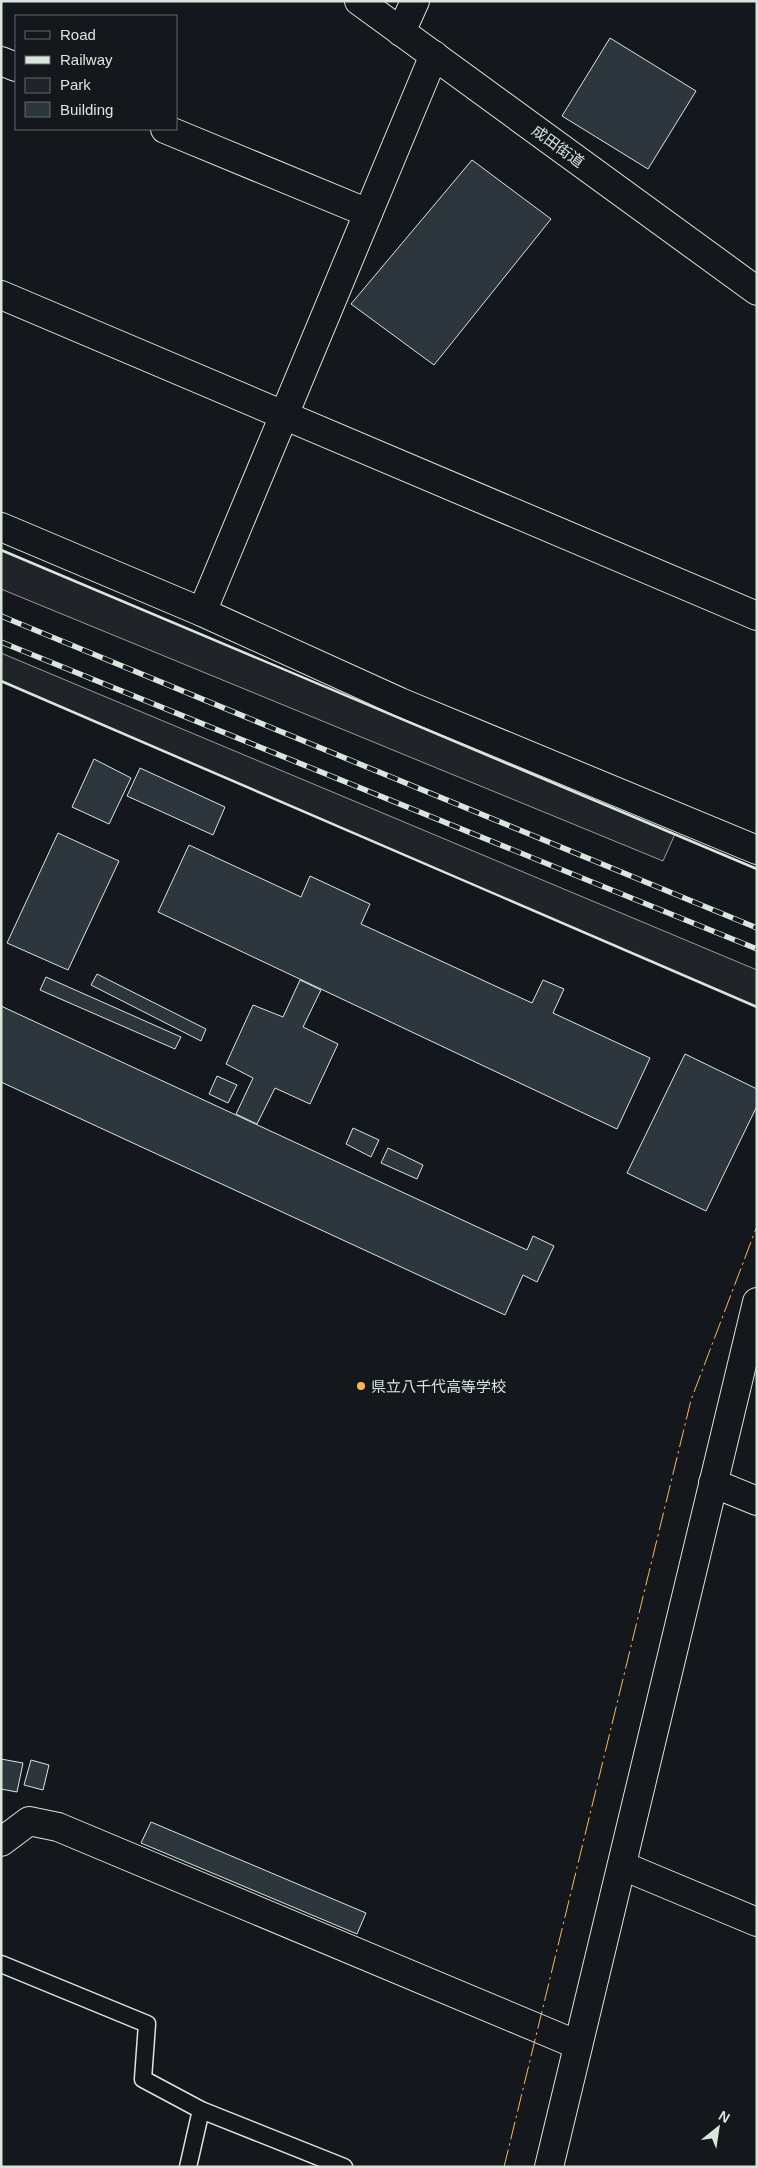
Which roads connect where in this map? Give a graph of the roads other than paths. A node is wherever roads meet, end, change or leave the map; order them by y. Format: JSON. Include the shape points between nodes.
{"nodes":[{"id":1,"x":359,"y":1,"type":"edge"},
{"id":2,"x":415,"y":1,"type":"edge"},
{"id":3,"x":401,"y":32,"type":"junction"},
{"id":4,"x":434,"y":55,"type":"junction"},
{"id":5,"x":1,"y":61,"type":"edge"},
{"id":6,"x":15,"y":67,"type":"edge"},
{"id":7,"x":167,"y":130,"type":"edge"},
{"id":8,"x":368,"y":213,"type":"junction"},
{"id":9,"x":757,"y":291,"type":"edge"},
{"id":10,"x":1,"y":295,"type":"edge"},
{"id":11,"x":284,"y":415,"type":"junction"},
{"id":12,"x":1,"y":527,"type":"edge"},
{"id":13,"x":202,"y":612,"type":"junction"},
{"id":14,"x":757,"y":616,"type":"edge"},
{"id":15,"x":757,"y":850,"type":"edge"},
{"id":16,"x":757,"y":1302,"type":"edge"},
{"id":17,"x":713,"y":1483,"type":"junction"},
{"id":18,"x":757,"y":1501,"type":"edge"},
{"id":19,"x":1,"y":1842,"type":"edge"},
{"id":20,"x":623,"y":1866,"type":"junction"},
{"id":21,"x":757,"y":1922,"type":"edge"},
{"id":22,"x":1,"y":1964,"type":"edge"},
{"id":23,"x":578,"y":2045,"type":"junction"},
{"id":24,"x":201,"y":2110,"type":"junction"},
{"id":25,"x":188,"y":2167,"type":"edge"},
{"id":26,"x":344,"y":2167,"type":"edge"},
{"id":27,"x":549,"y":2167,"type":"edge"}],
"edges":[{"from":1,"to":3,"type":"main road","name":"成田街道"},
{"from":2,"to":3,"type":"main road"},
{"from":3,"to":4,"type":"main road","name":"成田街道"},
{"from":4,"to":8,"type":"main road"},
{"from":4,"to":9,"type":"main road","name":"成田街道"},
{"from":5,"to":6,"type":"main road"},
{"from":7,"to":8,"type":"main road"},
{"from":8,"to":11,"type":"main road"},
{"from":10,"to":11,"type":"main road"},
{"from":11,"to":13,"type":"main road"},
{"from":11,"to":14,"type":"main road"},
{"from":12,"to":13,"type":"main road"},
{"from":13,"to":15,"type":"main road","via":[[400,702]]},
{"from":16,"to":17,"type":"main road"},
{"from":17,"to":18,"type":"main road"},
{"from":17,"to":20,"type":"main road"},
{"from":19,"to":23,"type":"main road","via":[[30,1821],[58,1827]]},
{"from":20,"to":21,"type":"main road"},
{"from":20,"to":23,"type":"main road"},
{"from":22,"to":24,"type":"lane","via":[[147,2024],[143,2079]]},
{"from":23,"to":27,"type":"main road"},
{"from":24,"to":25,"type":"lane"},
{"from":24,"to":26,"type":"lane"}]}
